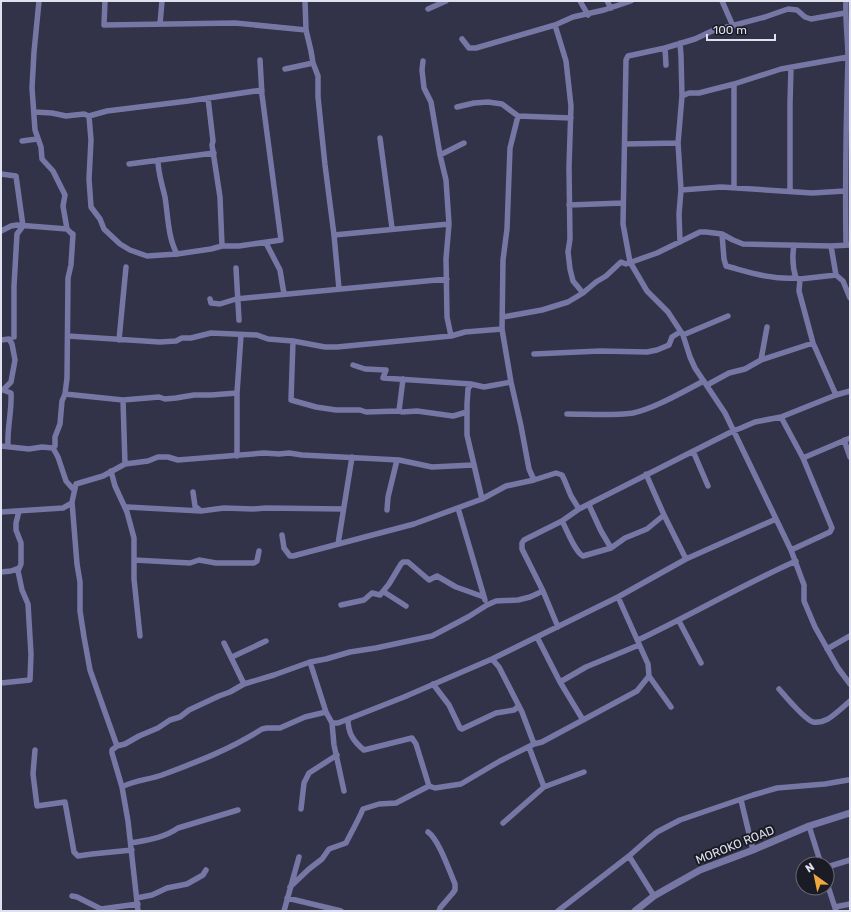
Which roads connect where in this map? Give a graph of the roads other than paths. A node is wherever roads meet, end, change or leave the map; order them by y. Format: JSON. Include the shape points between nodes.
{"nodes":[{"id":1,"x":39,"y":1,"type":"edge"},
{"id":2,"x":105,"y":1,"type":"edge"},
{"id":3,"x":162,"y":1,"type":"edge"},
{"id":4,"x":305,"y":1,"type":"edge"},
{"id":5,"x":446,"y":1,"type":"edge"},
{"id":6,"x":580,"y":1,"type":"edge"},
{"id":7,"x":607,"y":1,"type":"edge"},
{"id":8,"x":631,"y":1,"type":"edge"},
{"id":9,"x":722,"y":1,"type":"edge"},
{"id":10,"x":846,"y":1,"type":"edge"},
{"id":11,"x":611,"y":8,"type":"junction"},
{"id":12,"x":428,"y":9,"type":"dead end"},
{"id":13,"x":845,"y":13,"type":"junction"},
{"id":14,"x":588,"y":14,"type":"junction"},
{"id":15,"x":160,"y":24,"type":"junction"},
{"id":16,"x":555,"y":25,"type":"junction"},
{"id":17,"x":733,"y":26,"type":"junction"},
{"id":18,"x":306,"y":30,"type":"junction"},
{"id":19,"x":462,"y":40,"type":"dead end"},
{"id":20,"x":680,"y":43,"type":"junction"},
{"id":21,"x":665,"y":48,"type":"junction"},
{"id":22,"x":848,"y":57,"type":"junction"},
{"id":23,"x":260,"y":60,"type":"dead end"},
{"id":24,"x":423,"y":61,"type":"dead end"},
{"id":25,"x":313,"y":63,"type":"junction"},
{"id":26,"x":666,"y":65,"type":"dead end"},
{"id":27,"x":791,"y":68,"type":"junction"},
{"id":28,"x":285,"y":69,"type":"dead end"},
{"id":29,"x":734,"y":84,"type":"junction"},
{"id":30,"x":262,"y":90,"type":"junction"},
{"id":31,"x":682,"y":96,"type":"junction"},
{"id":32,"x":208,"y":98,"type":"junction"},
{"id":33,"x":457,"y":107,"type":"dead end"},
{"id":34,"x":34,"y":112,"type":"junction"},
{"id":35,"x":89,"y":116,"type":"junction"},
{"id":36,"x":518,"y":116,"type":"junction"},
{"id":37,"x":571,"y":118,"type":"junction"},
{"id":38,"x":848,"y":127,"type":"edge"},
{"id":39,"x":380,"y":138,"type":"dead end"},
{"id":40,"x":37,"y":139,"type":"junction"},
{"id":41,"x":22,"y":141,"type":"dead end"},
{"id":42,"x":464,"y":143,"type":"dead end"},
{"id":43,"x":678,"y":143,"type":"junction"},
{"id":44,"x":625,"y":144,"type":"junction"},
{"id":45,"x":214,"y":152,"type":"junction"},
{"id":46,"x":440,"y":155,"type":"junction"},
{"id":47,"x":158,"y":160,"type":"junction"},
{"id":48,"x":129,"y":164,"type":"dead end"},
{"id":49,"x":1,"y":174,"type":"edge"},
{"id":50,"x":734,"y":188,"type":"junction"},
{"id":51,"x":681,"y":190,"type":"junction"},
{"id":52,"x":844,"y":191,"type":"junction"},
{"id":53,"x":790,"y":192,"type":"junction"},
{"id":54,"x":623,"y":203,"type":"junction"},
{"id":55,"x":569,"y":205,"type":"junction"},
{"id":56,"x":448,"y":224,"type":"junction"},
{"id":57,"x":22,"y":226,"type":"junction"},
{"id":58,"x":392,"y":228,"type":"junction"},
{"id":59,"x":67,"y":229,"type":"junction"},
{"id":60,"x":1,"y":231,"type":"edge"},
{"id":61,"x":334,"y":234,"type":"junction"},
{"id":62,"x":722,"y":234,"type":"junction"},
{"id":63,"x":680,"y":242,"type":"junction"},
{"id":64,"x":266,"y":243,"type":"junction"},
{"id":65,"x":794,"y":245,"type":"junction"},
{"id":66,"x":848,"y":245,"type":"edge"},
{"id":67,"x":222,"y":246,"type":"junction"},
{"id":68,"x":832,"y":246,"type":"junction"},
{"id":69,"x":177,"y":254,"type":"junction"},
{"id":70,"x":630,"y":262,"type":"junction"},
{"id":71,"x":126,"y":267,"type":"dead end"},
{"id":72,"x":236,"y":268,"type":"dead end"},
{"id":73,"x":836,"y":275,"type":"junction"},
{"id":74,"x":798,"y":278,"type":"junction"},
{"id":75,"x":447,"y":279,"type":"junction"},
{"id":76,"x":339,"y":289,"type":"junction"},
{"id":77,"x":583,"y":293,"type":"junction"},
{"id":78,"x":284,"y":294,"type":"junction"},
{"id":79,"x":850,"y":298,"type":"edge"},
{"id":80,"x":210,"y":299,"type":"dead end"},
{"id":81,"x":728,"y":316,"type":"dead end"},
{"id":82,"x":503,"y":317,"type":"junction"},
{"id":83,"x":239,"y":320,"type":"dead end"},
{"id":84,"x":766,"y":327,"type":"dead end"},
{"id":85,"x":502,"y":329,"type":"junction"},
{"id":86,"x":682,"y":334,"type":"junction"},
{"id":87,"x":241,"y":335,"type":"junction"},
{"id":88,"x":68,"y":336,"type":"junction"},
{"id":89,"x":451,"y":336,"type":"junction"},
{"id":90,"x":14,"y":337,"type":"dead end"},
{"id":91,"x":1,"y":340,"type":"edge"},
{"id":92,"x":119,"y":340,"type":"junction"},
{"id":93,"x":293,"y":341,"type":"junction"},
{"id":94,"x":813,"y":343,"type":"junction"},
{"id":95,"x":534,"y":354,"type":"dead end"},
{"id":96,"x":761,"y":360,"type":"junction"},
{"id":97,"x":353,"y":365,"type":"dead end"},
{"id":98,"x":403,"y":379,"type":"junction"},
{"id":99,"x":511,"y":382,"type":"junction"},
{"id":100,"x":705,"y":383,"type":"junction"},
{"id":101,"x":471,"y":384,"type":"junction"},
{"id":102,"x":2,"y":390,"type":"edge"},
{"id":103,"x":850,"y":392,"type":"edge"},
{"id":104,"x":237,"y":393,"type":"junction"},
{"id":105,"x":65,"y":394,"type":"junction"},
{"id":106,"x":836,"y":395,"type":"junction"},
{"id":107,"x":123,"y":400,"type":"junction"},
{"id":108,"x":399,"y":411,"type":"junction"},
{"id":109,"x":467,"y":412,"type":"junction"},
{"id":110,"x":567,"y":414,"type":"dead end"},
{"id":111,"x":781,"y":417,"type":"junction"},
{"id":112,"x":733,"y":431,"type":"junction"},
{"id":113,"x":850,"y":438,"type":"edge"},
{"id":114,"x":844,"y":440,"type":"junction"},
{"id":115,"x":1,"y":446,"type":"edge"},
{"id":116,"x":8,"y":446,"type":"junction"},
{"id":117,"x":53,"y":448,"type":"junction"},
{"id":118,"x":693,"y":452,"type":"junction"},
{"id":119,"x":237,"y":456,"type":"junction"},
{"id":120,"x":352,"y":457,"type":"junction"},
{"id":121,"x":850,"y":457,"type":"edge"},
{"id":122,"x":803,"y":458,"type":"junction"},
{"id":123,"x":397,"y":460,"type":"junction"},
{"id":124,"x":125,"y":464,"type":"junction"},
{"id":125,"x":473,"y":465,"type":"junction"},
{"id":126,"x":112,"y":471,"type":"junction"},
{"id":127,"x":646,"y":474,"type":"junction"},
{"id":128,"x":534,"y":480,"type":"junction"},
{"id":129,"x":708,"y":486,"type":"dead end"},
{"id":130,"x":74,"y":490,"type":"junction"},
{"id":131,"x":193,"y":492,"type":"dead end"},
{"id":132,"x":482,"y":499,"type":"junction"},
{"id":133,"x":72,"y":503,"type":"junction"},
{"id":134,"x":589,"y":504,"type":"junction"},
{"id":135,"x":127,"y":506,"type":"dead end"},
{"id":136,"x":458,"y":508,"type":"junction"},
{"id":137,"x":343,"y":509,"type":"junction"},
{"id":138,"x":579,"y":509,"type":"junction"},
{"id":139,"x":387,"y":510,"type":"dead end"},
{"id":140,"x":19,"y":511,"type":"junction"},
{"id":141,"x":201,"y":511,"type":"junction"},
{"id":142,"x":1,"y":512,"type":"edge"},
{"id":143,"x":664,"y":515,"type":"junction"},
{"id":144,"x":776,"y":519,"type":"junction"},
{"id":145,"x":562,"y":521,"type":"junction"},
{"id":146,"x":282,"y":534,"type":"dead end"},
{"id":147,"x":338,"y":544,"type":"junction"},
{"id":148,"x":611,"y":548,"type":"junction"},
{"id":149,"x":791,"y":550,"type":"junction"},
{"id":150,"x":259,"y":551,"type":"dead end"},
{"id":151,"x":686,"y":559,"type":"junction"},
{"id":152,"x":134,"y":560,"type":"junction"},
{"id":153,"x":796,"y":561,"type":"junction"},
{"id":154,"x":19,"y":568,"type":"junction"},
{"id":155,"x":1,"y":572,"type":"edge"},
{"id":156,"x":543,"y":591,"type":"junction"},
{"id":157,"x":384,"y":592,"type":"junction"},
{"id":158,"x":618,"y":596,"type":"junction"},
{"id":159,"x":484,"y":597,"type":"junction"},
{"id":160,"x":341,"y":605,"type":"dead end"},
{"id":161,"x":487,"y":605,"type":"junction"},
{"id":162,"x":406,"y":606,"type":"dead end"},
{"id":163,"x":679,"y":621,"type":"junction"},
{"id":164,"x":560,"y":625,"type":"junction"},
{"id":165,"x":140,"y":636,"type":"dead end"},
{"id":166,"x":850,"y":636,"type":"edge"},
{"id":167,"x":537,"y":637,"type":"junction"},
{"id":168,"x":266,"y":641,"type":"dead end"},
{"id":169,"x":639,"y":642,"type":"junction"},
{"id":170,"x":224,"y":643,"type":"dead end"},
{"id":171,"x":827,"y":649,"type":"junction"},
{"id":172,"x":232,"y":656,"type":"junction"},
{"id":173,"x":492,"y":659,"type":"junction"},
{"id":174,"x":310,"y":662,"type":"junction"},
{"id":175,"x":702,"y":663,"type":"dead end"},
{"id":176,"x":649,"y":676,"type":"junction"},
{"id":177,"x":560,"y":682,"type":"junction"},
{"id":178,"x":1,"y":683,"type":"edge"},
{"id":179,"x":244,"y":684,"type":"junction"},
{"id":180,"x":433,"y":684,"type":"junction"},
{"id":181,"x":850,"y":684,"type":"edge"},
{"id":182,"x":779,"y":689,"type":"dead end"},
{"id":183,"x":850,"y":701,"type":"edge"},
{"id":184,"x":519,"y":706,"type":"junction"},
{"id":185,"x":671,"y":707,"type":"dead end"},
{"id":186,"x":326,"y":712,"type":"junction"},
{"id":187,"x":348,"y":719,"type":"junction"},
{"id":188,"x":583,"y":720,"type":"junction"},
{"id":189,"x":332,"y":723,"type":"junction"},
{"id":190,"x":117,"y":746,"type":"junction"},
{"id":191,"x":532,"y":746,"type":"junction"},
{"id":192,"x":35,"y":750,"type":"dead end"},
{"id":193,"x":336,"y":756,"type":"junction"},
{"id":194,"x":584,"y":772,"type":"dead end"},
{"id":195,"x":848,"y":780,"type":"dead end"},
{"id":196,"x":429,"y":786,"type":"junction"},
{"id":197,"x":122,"y":787,"type":"junction"},
{"id":198,"x":544,"y":787,"type":"junction"},
{"id":199,"x":344,"y":791,"type":"dead end"},
{"id":200,"x":741,"y":800,"type":"junction"},
{"id":201,"x":301,"y":809,"type":"dead end"},
{"id":202,"x":238,"y":810,"type":"dead end"},
{"id":203,"x":850,"y":813,"type":"edge"},
{"id":204,"x":503,"y":823,"type":"dead end"},
{"id":205,"x":809,"y":826,"type":"junction"},
{"id":206,"x":428,"y":832,"type":"dead end"},
{"id":207,"x":131,"y":843,"type":"junction"},
{"id":208,"x":132,"y":850,"type":"junction"},
{"id":209,"x":753,"y":850,"type":"junction"},
{"id":210,"x":629,"y":856,"type":"junction"},
{"id":211,"x":818,"y":856,"type":"edge"},
{"id":212,"x":299,"y":857,"type":"dead end"},
{"id":213,"x":850,"y":860,"type":"edge"},
{"id":214,"x":835,"y":865,"type":"edge"},
{"id":215,"x":206,"y":870,"type":"dead end"},
{"id":216,"x":290,"y":887,"type":"junction"},
{"id":217,"x":72,"y":896,"type":"dead end"},
{"id":218,"x":654,"y":896,"type":"junction"},
{"id":219,"x":831,"y":896,"type":"edge"},
{"id":220,"x":288,"y":898,"type":"junction"},
{"id":221,"x":137,"y":901,"type":"junction"},
{"id":222,"x":850,"y":904,"type":"edge"},
{"id":223,"x":835,"y":909,"type":"edge"},
{"id":224,"x":138,"y":911,"type":"edge"},
{"id":225,"x":284,"y":911,"type":"edge"},
{"id":226,"x":341,"y":911,"type":"edge"},
{"id":227,"x":439,"y":911,"type":"edge"},
{"id":228,"x":558,"y":911,"type":"edge"},
{"id":229,"x":635,"y":911,"type":"edge"}],
"edges":[{"from":1,"to":34,"type":"street","via":[[32,81]]},
{"from":2,"to":15,"type":"street","via":[[104,25]]},
{"from":3,"to":15,"type":"street"},
{"from":4,"to":18,"type":"street"},
{"from":5,"to":12,"type":"street"},
{"from":6,"to":14,"type":"street"},
{"from":7,"to":11,"type":"street"},
{"from":8,"to":11,"type":"street"},
{"from":9,"to":17,"type":"street"},
{"from":10,"to":13,"type":"street"},
{"from":11,"to":14,"type":"street"},
{"from":13,"to":17,"type":"street","via":[[812,19],[788,8]]},
{"from":13,"to":22,"type":"street"},
{"from":14,"to":16,"type":"street"},
{"from":15,"to":18,"type":"street","via":[[235,23]]},
{"from":16,"to":19,"type":"street","via":[[476,48],[469,48]]},
{"from":16,"to":37,"type":"street","via":[[566,61]]},
{"from":17,"to":20,"type":"street"},
{"from":18,"to":25,"type":"street"},
{"from":20,"to":21,"type":"street"},
{"from":20,"to":31,"type":"street"},
{"from":21,"to":26,"type":"street"},
{"from":21,"to":44,"type":"street","via":[[629,55],[627,58]]},
{"from":22,"to":27,"type":"street"},
{"from":22,"to":38,"type":"street"},
{"from":23,"to":30,"type":"street"},
{"from":24,"to":46,"type":"street","via":[[424,88],[431,102]]},
{"from":25,"to":28,"type":"street"},
{"from":25,"to":61,"type":"street","via":[[318,76],[324,165]]},
{"from":27,"to":29,"type":"street"},
{"from":27,"to":53,"type":"street"},
{"from":29,"to":31,"type":"street"},
{"from":29,"to":50,"type":"street"},
{"from":30,"to":32,"type":"street"},
{"from":30,"to":64,"type":"street","via":[[281,240]]},
{"from":31,"to":43,"type":"street"},
{"from":32,"to":35,"type":"street","via":[[107,111]]},
{"from":32,"to":45,"type":"street"},
{"from":33,"to":36,"type":"street","via":[[488,102],[502,104]]},
{"from":34,"to":35,"type":"street"},
{"from":34,"to":40,"type":"street"},
{"from":35,"to":69,"type":"street","via":[[91,207],[104,229],[130,250],[148,256]]},
{"from":36,"to":37,"type":"street"},
{"from":36,"to":82,"type":"street","via":[[510,148],[501,304]]},
{"from":37,"to":55,"type":"street"},
{"from":38,"to":52,"type":"street"},
{"from":39,"to":58,"type":"street"},
{"from":40,"to":41,"type":"street"},
{"from":40,"to":59,"type":"street","via":[[42,159],[53,171],[65,195],[63,206]]},
{"from":42,"to":46,"type":"street"},
{"from":43,"to":44,"type":"street"},
{"from":43,"to":51,"type":"street"},
{"from":44,"to":54,"type":"street"},
{"from":45,"to":47,"type":"street"},
{"from":45,"to":67,"type":"street","via":[[220,197]]},
{"from":46,"to":56,"type":"street","via":[[446,180]]},
{"from":47,"to":48,"type":"street"},
{"from":47,"to":69,"type":"street","via":[[172,246]]},
{"from":49,"to":57,"type":"street","via":[[16,176]]},
{"from":50,"to":51,"type":"street"},
{"from":50,"to":53,"type":"street"},
{"from":51,"to":63,"type":"street"},
{"from":52,"to":53,"type":"street"},
{"from":52,"to":66,"type":"street"},
{"from":54,"to":55,"type":"street"},
{"from":54,"to":70,"type":"street","via":[[623,224]]},
{"from":55,"to":77,"type":"street","via":[[570,269],[573,281]]},
{"from":56,"to":58,"type":"street"},
{"from":56,"to":75,"type":"street"},
{"from":57,"to":59,"type":"street"},
{"from":57,"to":60,"type":"street","via":[[11,226]]},
{"from":57,"to":90,"type":"street","via":[[17,234]]},
{"from":58,"to":61,"type":"street"},
{"from":59,"to":88,"type":"street","via":[[73,234],[68,278]]},
{"from":61,"to":76,"type":"street"},
{"from":62,"to":63,"type":"street","via":[[700,232]]},
{"from":62,"to":65,"type":"street","via":[[742,244]]},
{"from":62,"to":74,"type":"street","via":[[726,266],[776,278]]},
{"from":63,"to":70,"type":"street"},
{"from":64,"to":67,"type":"street"},
{"from":64,"to":78,"type":"street","via":[[280,270]]},
{"from":65,"to":68,"type":"street"},
{"from":65,"to":74,"type":"street","via":[[792,268]]},
{"from":66,"to":68,"type":"street"},
{"from":67,"to":69,"type":"street"},
{"from":68,"to":73,"type":"street"},
{"from":70,"to":77,"type":"street","via":[[620,262]]},
{"from":70,"to":86,"type":"street","via":[[647,291],[668,312]]},
{"from":71,"to":92,"type":"street"},
{"from":72,"to":83,"type":"street"},
{"from":73,"to":74,"type":"street"},
{"from":73,"to":79,"type":"street","via":[[842,281]]},
{"from":74,"to":94,"type":"street"},
{"from":75,"to":76,"type":"street"},
{"from":75,"to":89,"type":"street","via":[[447,317]]},
{"from":76,"to":78,"type":"street"},
{"from":77,"to":82,"type":"street","via":[[568,302],[542,310]]},
{"from":78,"to":80,"type":"street","via":[[236,299],[220,304],[211,303]]},
{"from":81,"to":86,"type":"street"},
{"from":82,"to":85,"type":"street"},
{"from":84,"to":96,"type":"street"},
{"from":85,"to":89,"type":"street","via":[[465,332]]},
{"from":85,"to":99,"type":"street"},
{"from":86,"to":95,"type":"street","via":[[672,337],[669,345],[647,352]]},
{"from":86,"to":100,"type":"street","via":[[695,368]]},
{"from":87,"to":92,"type":"street","via":[[211,333],[160,342]]},
{"from":87,"to":93,"type":"street"},
{"from":87,"to":104,"type":"street"},
{"from":88,"to":92,"type":"street"},
{"from":88,"to":105,"type":"street"},
{"from":89,"to":93,"type":"street","via":[[337,347]]},
{"from":91,"to":102,"type":"street","via":[[9,339],[15,360],[10,382]]},
{"from":93,"to":108,"type":"street","via":[[291,400],[336,410]]},
{"from":94,"to":96,"type":"street"},
{"from":94,"to":106,"type":"street"},
{"from":96,"to":100,"type":"street","via":[[745,369]]},
{"from":97,"to":98,"type":"street","via":[[364,369],[386,370],[383,378]]},
{"from":98,"to":101,"type":"street"},
{"from":98,"to":108,"type":"street"},
{"from":99,"to":101,"type":"street","via":[[484,386]]},
{"from":99,"to":128,"type":"street","via":[[529,468]]},
{"from":100,"to":110,"type":"street","via":[[634,412]]},
{"from":100,"to":112,"type":"street","via":[[725,413]]},
{"from":101,"to":109,"type":"street","via":[[468,389]]},
{"from":102,"to":116,"type":"street","via":[[11,393]]},
{"from":103,"to":106,"type":"street"},
{"from":104,"to":107,"type":"street"},
{"from":104,"to":119,"type":"street"},
{"from":105,"to":107,"type":"street"},
{"from":105,"to":117,"type":"street","via":[[55,437],[56,446]]},
{"from":106,"to":111,"type":"street"},
{"from":107,"to":124,"type":"street"},
{"from":108,"to":109,"type":"street","via":[[453,416]]},
{"from":109,"to":125,"type":"street","via":[[467,435]]},
{"from":111,"to":112,"type":"street","via":[[755,422]]},
{"from":111,"to":122,"type":"street"},
{"from":112,"to":118,"type":"street"},
{"from":112,"to":144,"type":"street"},
{"from":113,"to":114,"type":"street"},
{"from":114,"to":121,"type":"street"},
{"from":114,"to":122,"type":"street"},
{"from":115,"to":116,"type":"street"},
{"from":116,"to":117,"type":"street"},
{"from":117,"to":130,"type":"street","via":[[66,481]]},
{"from":118,"to":127,"type":"street"},
{"from":118,"to":129,"type":"street"},
{"from":119,"to":120,"type":"street","via":[[289,453]]},
{"from":119,"to":124,"type":"street","via":[[178,460],[158,457]]},
{"from":120,"to":123,"type":"street"},
{"from":120,"to":137,"type":"street"},
{"from":122,"to":149,"type":"street","via":[[832,528],[830,532]]},
{"from":123,"to":125,"type":"street","via":[[432,467]]},
{"from":123,"to":139,"type":"street"},
{"from":124,"to":126,"type":"street"},
{"from":125,"to":132,"type":"street"},
{"from":126,"to":130,"type":"street","via":[[76,484]]},
{"from":126,"to":152,"type":"street","via":[[115,486],[131,525]]},
{"from":127,"to":134,"type":"street"},
{"from":127,"to":143,"type":"street"},
{"from":128,"to":132,"type":"street","via":[[506,486]]},
{"from":128,"to":138,"type":"street","via":[[556,473],[562,475]]},
{"from":130,"to":133,"type":"street"},
{"from":131,"to":141,"type":"street","via":[[195,506]]},
{"from":132,"to":136,"type":"street"},
{"from":133,"to":140,"type":"street","via":[[63,508]]},
{"from":133,"to":190,"type":"street","via":[[76,564],[80,582],[80,611],[90,670]]},
{"from":134,"to":138,"type":"street"},
{"from":134,"to":148,"type":"street"},
{"from":135,"to":141,"type":"street"},
{"from":136,"to":147,"type":"street","via":[[414,524]]},
{"from":136,"to":159,"type":"street"},
{"from":137,"to":141,"type":"street","via":[[224,508]]},
{"from":137,"to":147,"type":"street"},
{"from":138,"to":145,"type":"street"},
{"from":140,"to":142,"type":"street"},
{"from":140,"to":154,"type":"street","via":[[16,523],[21,543],[22,564]]},
{"from":143,"to":148,"type":"street","via":[[647,528]]},
{"from":143,"to":151,"type":"street"},
{"from":144,"to":149,"type":"street"},
{"from":144,"to":151,"type":"street"},
{"from":145,"to":148,"type":"street","via":[[576,549],[582,555]]},
{"from":145,"to":156,"type":"street","via":[[522,543],[522,548]]},
{"from":146,"to":147,"type":"street","via":[[284,548],[290,556]]},
{"from":149,"to":153,"type":"street"},
{"from":150,"to":152,"type":"street","via":[[254,563]]},
{"from":151,"to":158,"type":"street"},
{"from":152,"to":165,"type":"street"},
{"from":153,"to":163,"type":"street"},
{"from":153,"to":171,"type":"street","via":[[804,585],[804,601]]},
{"from":154,"to":155,"type":"street"},
{"from":154,"to":178,"type":"street","via":[[22,590],[28,604],[30,680]]},
{"from":156,"to":161,"type":"street","via":[[518,600],[496,601]]},
{"from":156,"to":164,"type":"street"},
{"from":157,"to":159,"type":"street","via":[[401,564],[406,562],[429,580],[437,576],[456,587]]},
{"from":157,"to":160,"type":"street","via":[[380,595],[372,593],[364,600]]},
{"from":157,"to":162,"type":"street"},
{"from":158,"to":164,"type":"street"},
{"from":158,"to":169,"type":"street"},
{"from":159,"to":161,"type":"street"},
{"from":161,"to":174,"type":"street","via":[[432,636]]},
{"from":163,"to":169,"type":"street"},
{"from":163,"to":175,"type":"street"},
{"from":164,"to":167,"type":"street"},
{"from":166,"to":171,"type":"street"},
{"from":167,"to":173,"type":"street"},
{"from":167,"to":177,"type":"street"},
{"from":168,"to":172,"type":"street"},
{"from":169,"to":176,"type":"street","via":[[648,664]]},
{"from":169,"to":177,"type":"street"},
{"from":170,"to":172,"type":"street"},
{"from":171,"to":181,"type":"street"},
{"from":172,"to":179,"type":"street"},
{"from":173,"to":180,"type":"street"},
{"from":173,"to":184,"type":"street","via":[[499,667]]},
{"from":174,"to":179,"type":"street"},
{"from":174,"to":186,"type":"street"},
{"from":176,"to":185,"type":"street"},
{"from":176,"to":188,"type":"street","via":[[637,691]]},
{"from":177,"to":188,"type":"street"},
{"from":179,"to":190,"type":"street"},
{"from":180,"to":184,"type":"street","via":[[450,705],[462,729],[496,713],[514,710]]},
{"from":180,"to":187,"type":"street"},
{"from":182,"to":183,"type":"street","via":[[812,722],[827,720]]},
{"from":184,"to":191,"type":"street"},
{"from":186,"to":189,"type":"street"},
{"from":186,"to":197,"type":"street","via":[[305,717],[280,728],[262,729],[220,753]]},
{"from":187,"to":189,"type":"street"},
{"from":187,"to":196,"type":"street","via":[[350,734],[356,744],[364,750],[412,738]]},
{"from":188,"to":191,"type":"street"},
{"from":189,"to":193,"type":"street"},
{"from":190,"to":197,"type":"street","via":[[112,753]]},
{"from":191,"to":196,"type":"street","via":[[461,784],[435,788]]},
{"from":191,"to":198,"type":"street"},
{"from":192,"to":208,"type":"street","via":[[33,774],[37,806],[65,802],[74,852],[78,856]]},
{"from":193,"to":199,"type":"street"},
{"from":193,"to":201,"type":"street","via":[[309,773],[304,783]]},
{"from":194,"to":198,"type":"street"},
{"from":195,"to":200,"type":"street","via":[[777,788]]},
{"from":196,"to":216,"type":"street","via":[[396,803],[379,804],[363,809],[346,843],[329,849],[322,859]]},
{"from":197,"to":207,"type":"street"},
{"from":198,"to":204,"type":"street"},
{"from":200,"to":209,"type":"street"},
{"from":200,"to":210,"type":"street","via":[[680,820],[657,832]]},
{"from":202,"to":207,"type":"street","via":[[178,828],[150,840]]},
{"from":203,"to":205,"type":"street","name":"MOROKO ROAD"},
{"from":205,"to":209,"type":"street","name":"MOROKO ROAD"},
{"from":205,"to":211,"type":"street"},
{"from":206,"to":227,"type":"street","via":[[438,844],[455,884],[454,890]]},
{"from":207,"to":208,"type":"street"},
{"from":208,"to":221,"type":"street"},
{"from":209,"to":218,"type":"street","name":"MOROKO ROAD","via":[[700,870]]},
{"from":210,"to":218,"type":"street"},
{"from":210,"to":228,"type":"street"},
{"from":212,"to":216,"type":"street"},
{"from":213,"to":214,"type":"street"},
{"from":215,"to":221,"type":"street","via":[[187,884],[167,888]]},
{"from":216,"to":220,"type":"street"},
{"from":217,"to":221,"type":"street","via":[[101,909]]},
{"from":218,"to":229,"type":"street","name":"MOROKO ROAD"},
{"from":219,"to":223,"type":"street"},
{"from":220,"to":225,"type":"street"},
{"from":220,"to":226,"type":"street"},
{"from":221,"to":224,"type":"street"},
{"from":222,"to":223,"type":"street"}]}
